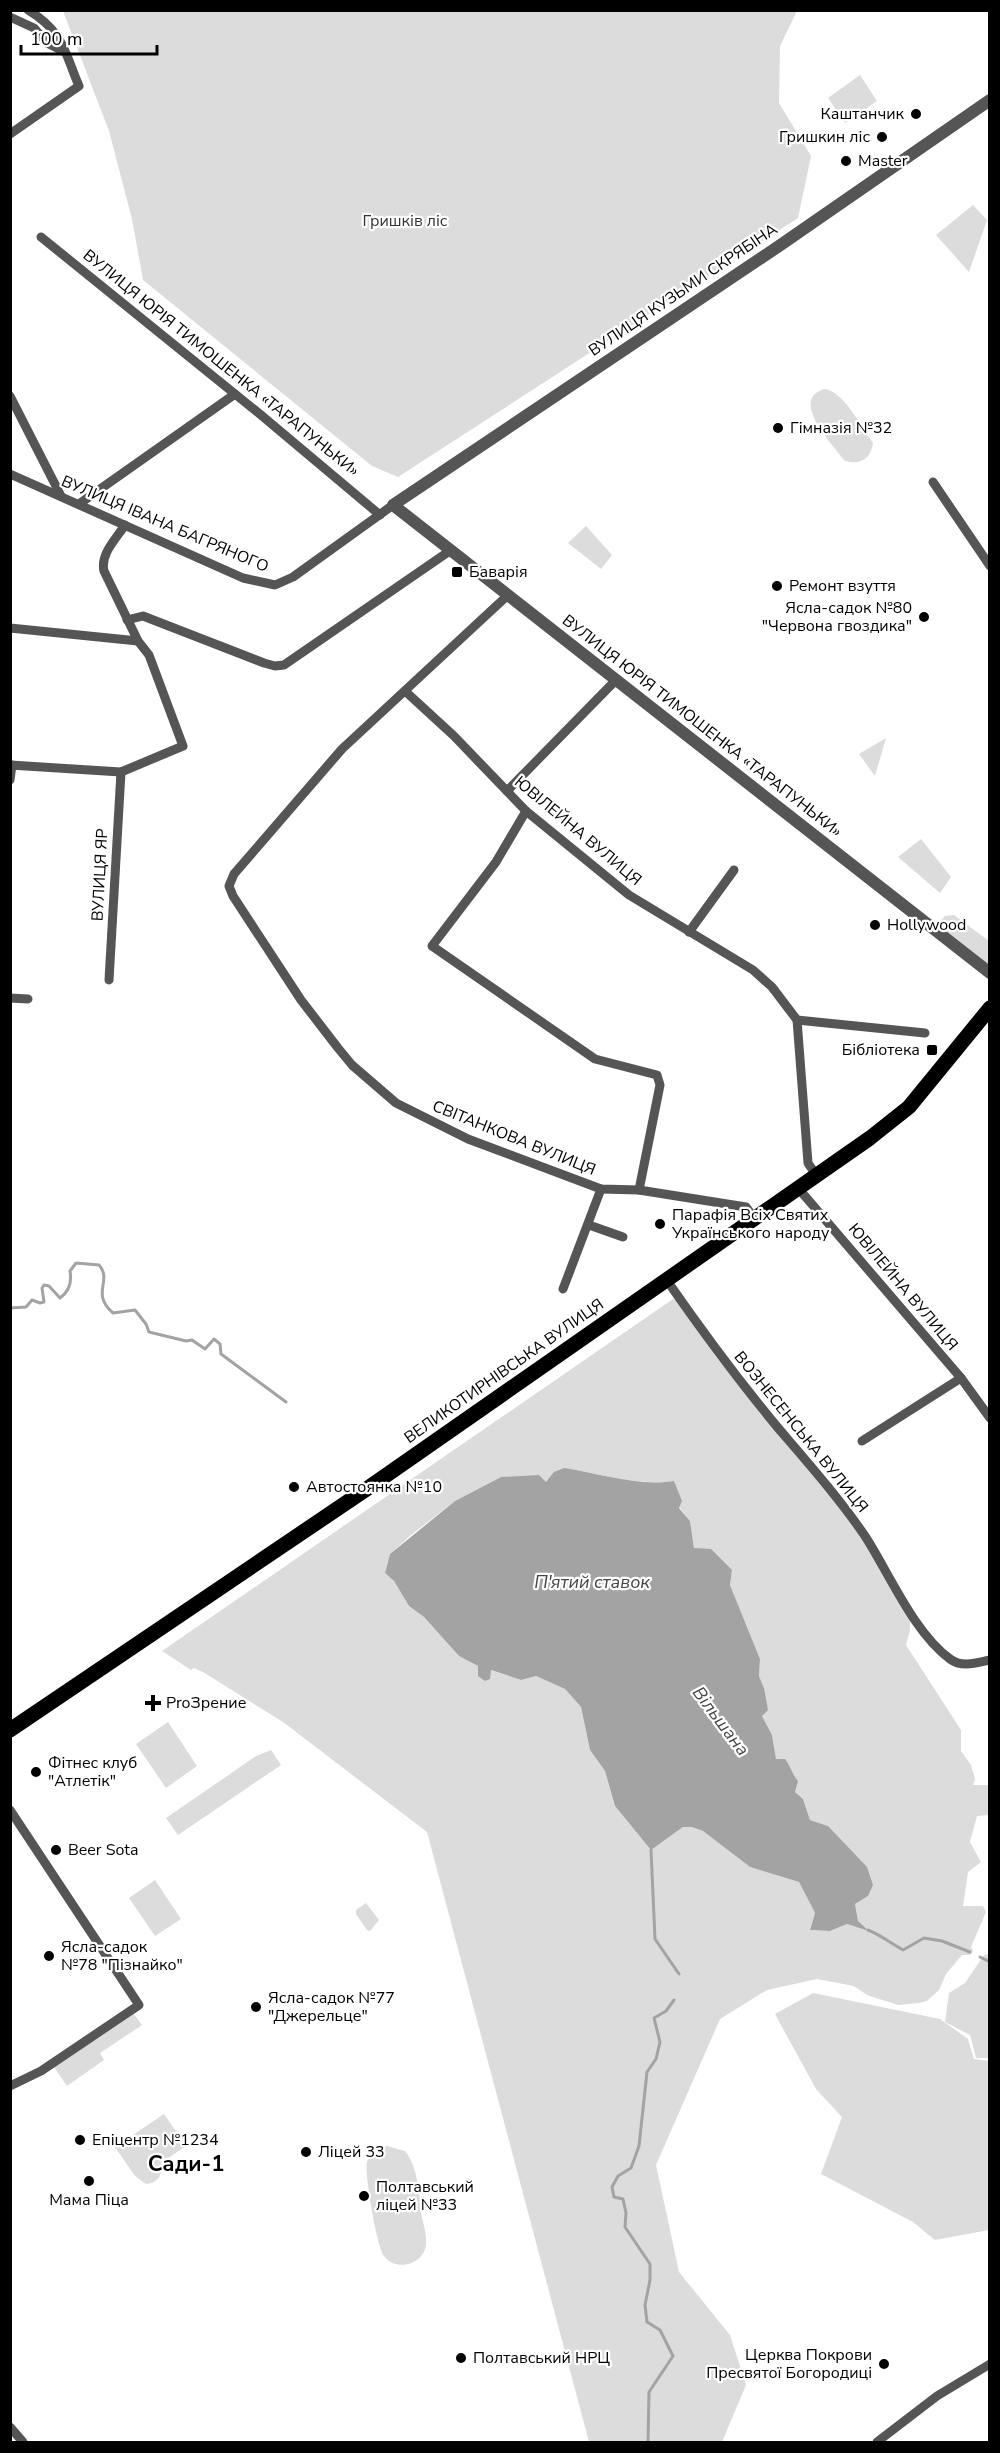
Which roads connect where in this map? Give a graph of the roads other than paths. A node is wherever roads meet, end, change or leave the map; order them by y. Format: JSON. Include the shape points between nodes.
{"nodes":[{"id":1,"x":28,"y":10,"type":"edge"},
{"id":2,"x":10,"y":17,"type":"edge"},
{"id":3,"x":65,"y":52,"type":"junction"},
{"id":4,"x":990,"y":100,"type":"edge"},
{"id":5,"x":10,"y":134,"type":"edge"},
{"id":6,"x":41,"y":237,"type":"dead end"},
{"id":7,"x":235,"y":394,"type":"junction"},
{"id":8,"x":10,"y":396,"type":"edge"},
{"id":9,"x":10,"y":474,"type":"edge"},
{"id":10,"x":933,"y":482,"type":"dead end"},
{"id":11,"x":412,"y":492,"type":"junction"},
{"id":12,"x":61,"y":496,"type":"junction"},
{"id":13,"x":79,"y":504,"type":"junction"},
{"id":14,"x":393,"y":505,"type":"junction"},
{"id":15,"x":380,"y":515,"type":"junction"},
{"id":16,"x":416,"y":523,"type":"junction"},
{"id":17,"x":125,"y":525,"type":"junction"},
{"id":18,"x":451,"y":550,"type":"junction"},
{"id":19,"x":990,"y":566,"type":"edge"},
{"id":20,"x":508,"y":595,"type":"junction"},
{"id":21,"x":127,"y":620,"type":"junction"},
{"id":22,"x":10,"y":628,"type":"edge"},
{"id":23,"x":138,"y":641,"type":"junction"},
{"id":24,"x":616,"y":680,"type":"junction"},
{"id":25,"x":405,"y":691,"type":"junction"},
{"id":26,"x":11,"y":765,"type":"edge"},
{"id":27,"x":121,"y":772,"type":"junction"},
{"id":28,"x":10,"y":780,"type":"edge"},
{"id":29,"x":507,"y":791,"type":"junction"},
{"id":30,"x":526,"y":811,"type":"junction"},
{"id":31,"x":734,"y":870,"type":"dead end"},
{"id":32,"x":689,"y":932,"type":"junction"},
{"id":33,"x":990,"y":973,"type":"edge"},
{"id":34,"x":109,"y":980,"type":"dead end"},
{"id":35,"x":10,"y":998,"type":"edge"},
{"id":36,"x":28,"y":999,"type":"dead end"},
{"id":37,"x":990,"y":1008,"type":"edge"},
{"id":38,"x":797,"y":1020,"type":"junction"},
{"id":39,"x":925,"y":1033,"type":"dead end"},
{"id":40,"x":816,"y":1175,"type":"junction"},
{"id":41,"x":798,"y":1188,"type":"junction"},
{"id":42,"x":601,"y":1189,"type":"junction"},
{"id":43,"x":639,"y":1190,"type":"junction"},
{"id":44,"x":754,"y":1218,"type":"junction"},
{"id":45,"x":589,"y":1226,"type":"junction"},
{"id":46,"x":623,"y":1237,"type":"dead end"},
{"id":47,"x":666,"y":1279,"type":"junction"},
{"id":48,"x":563,"y":1289,"type":"dead end"},
{"id":49,"x":962,"y":1378,"type":"junction"},
{"id":50,"x":988,"y":1414,"type":"edge"},
{"id":51,"x":862,"y":1441,"type":"dead end"},
{"id":52,"x":990,"y":1660,"type":"edge"},
{"id":53,"x":10,"y":1730,"type":"edge"},
{"id":54,"x":10,"y":1810,"type":"edge"},
{"id":55,"x":10,"y":2086,"type":"edge"},
{"id":56,"x":990,"y":2364,"type":"edge"},
{"id":57,"x":10,"y":2427,"type":"edge"},
{"id":58,"x":23,"y":2442,"type":"edge"},
{"id":59,"x":877,"y":2442,"type":"edge"}],
"edges":[{"from":1,"to":3,"type":"street","via":[[54,29]]},
{"from":2,"to":3,"type":"street","via":[[33,28],[47,43]]},
{"from":3,"to":5,"type":"street","via":[[79,86]]},
{"from":4,"to":11,"type":"street","name":"ВУЛИЦЯ КУЗЬМИ СКРЯБІНА"},
{"from":6,"to":7,"type":"street","name":"ВУЛИЦЯ ЮРІЯ ТИМОШЕНКА «ТАРАПУНЬКИ»"},
{"from":7,"to":13,"type":"street"},
{"from":7,"to":15,"type":"street","name":"ВУЛИЦЯ ЮРІЯ ТИМОШЕНКА «ТАРАПУНЬКИ»"},
{"from":8,"to":12,"type":"street"},
{"from":9,"to":12,"type":"street","name":"ВУЛИЦЯ ІВАНА БАГРЯНОГО"},
{"from":10,"to":19,"type":"street"},
{"from":11,"to":14,"type":"street","name":"ВУЛИЦЯ КУЗЬМИ СКРЯБІНА"},
{"from":11,"to":16,"type":"street","via":[[411,514]]},
{"from":12,"to":13,"type":"street","name":"ВУЛИЦЯ ІВАНА БАГРЯНОГО"},
{"from":13,"to":17,"type":"street","name":"ВУЛИЦЯ ІВАНА БАГРЯНОГО"},
{"from":14,"to":15,"type":"street","name":"ВУЛИЦЯ ІВАНА БАГРЯНОГО"},
{"from":14,"to":16,"type":"street","name":"ВУЛИЦЯ ЮРІЯ ТИМОШЕНКА «ТАРАПУНЬКИ»"},
{"from":15,"to":17,"type":"street","name":"ВУЛИЦЯ ІВАНА БАГРЯНОГО","via":[[293,577],[275,585],[243,578]]},
{"from":16,"to":18,"type":"street","name":"ВУЛИЦЯ ЮРІЯ ТИМОШЕНКА «ТАРАПУНЬКИ»"},
{"from":17,"to":21,"type":"street","via":[[102,562]]},
{"from":18,"to":20,"type":"street","name":"ВУЛИЦЯ ЮРІЯ ТИМОШЕНКА «ТАРАПУНЬКИ»"},
{"from":18,"to":21,"type":"street","via":[[284,665],[264,663],[143,616]]},
{"from":20,"to":24,"type":"street","name":"ВУЛИЦЯ ЮРІЯ ТИМОШЕНКА «ТАРАПУНЬКИ»"},
{"from":20,"to":25,"type":"street"},
{"from":21,"to":23,"type":"street"},
{"from":22,"to":23,"type":"street"},
{"from":23,"to":27,"type":"street","via":[[149,655],[183,746]]},
{"from":24,"to":29,"type":"street"},
{"from":24,"to":33,"type":"street","name":"ВУЛИЦЯ ЮРІЯ ТИМОШЕНКА «ТАРАПУНЬКИ»"},
{"from":25,"to":29,"type":"street","name":"ЮВІЛЕЙНА ВУЛИЦЯ"},
{"from":25,"to":42,"type":"street","name":"СВІТАНКОВА ВУЛИЦЯ","via":[[342,748],[234,874],[229,886],[233,897],[338,1048],[396,1102],[468,1139]]},
{"from":26,"to":27,"type":"street"},
{"from":26,"to":28,"type":"street"},
{"from":27,"to":34,"type":"street","name":"ВУЛИЦЯ ЯР"},
{"from":29,"to":30,"type":"street","name":"ЮВІЛЕЙНА ВУЛИЦЯ"},
{"from":30,"to":32,"type":"street","name":"ЮВІЛЕЙНА ВУЛИЦЯ","via":[[629,895]]},
{"from":30,"to":43,"type":"street","via":[[496,862],[432,946],[595,1059],[657,1074],[660,1085]]},
{"from":31,"to":32,"type":"street"},
{"from":32,"to":38,"type":"street","name":"ЮВІЛЕЙНА ВУЛИЦЯ","via":[[760,975]]},
{"from":35,"to":36,"type":"street"},
{"from":37,"to":40,"type":"main road","name":"ВЕЛИКОТИРНІВСЬКА ВУЛИЦЯ","via":[[909,1107]]},
{"from":38,"to":39,"type":"street"},
{"from":38,"to":40,"type":"street","via":[[808,1163]]},
{"from":40,"to":41,"type":"main road","name":"ВЕЛИКОТИРНІВСЬКА ВУЛИЦЯ"},
{"from":41,"to":44,"type":"main road","name":"ВЕЛИКОТИРНІВСЬКА ВУЛИЦЯ"},
{"from":41,"to":49,"type":"street","name":"ЮВІЛЕЙНА ВУЛИЦЯ"},
{"from":42,"to":43,"type":"street","name":"СВІТАНКОВА ВУЛИЦЯ"},
{"from":42,"to":45,"type":"street","name":"СВІТАНКОВА ВУЛИЦЯ"},
{"from":43,"to":44,"type":"street","name":"СВІТАНКОВА ВУЛИЦЯ","via":[[747,1207]]},
{"from":44,"to":47,"type":"main road","name":"ВЕЛИКОТИРНІВСЬКА ВУЛИЦЯ"},
{"from":45,"to":46,"type":"street"},
{"from":45,"to":48,"type":"street","name":"СВІТАНКОВА ВУЛИЦЯ"},
{"from":47,"to":52,"type":"street","name":"ВОЗНЕСЕНСЬКА ВУЛИЦЯ","via":[[718,1354],[831,1489],[936,1645],[961,1664]]},
{"from":47,"to":53,"type":"main road","name":"ВЕЛИКОТИРНІВСЬКА ВУЛИЦЯ","via":[[378,1482]]},
{"from":49,"to":50,"type":"street","name":"ЮВІЛЕЙНА ВУЛИЦЯ"},
{"from":49,"to":51,"type":"street"},
{"from":54,"to":55,"type":"street","via":[[139,2005],[41,2071]]},
{"from":56,"to":59,"type":"street","via":[[937,2396]]},
{"from":57,"to":58,"type":"street"}]}
